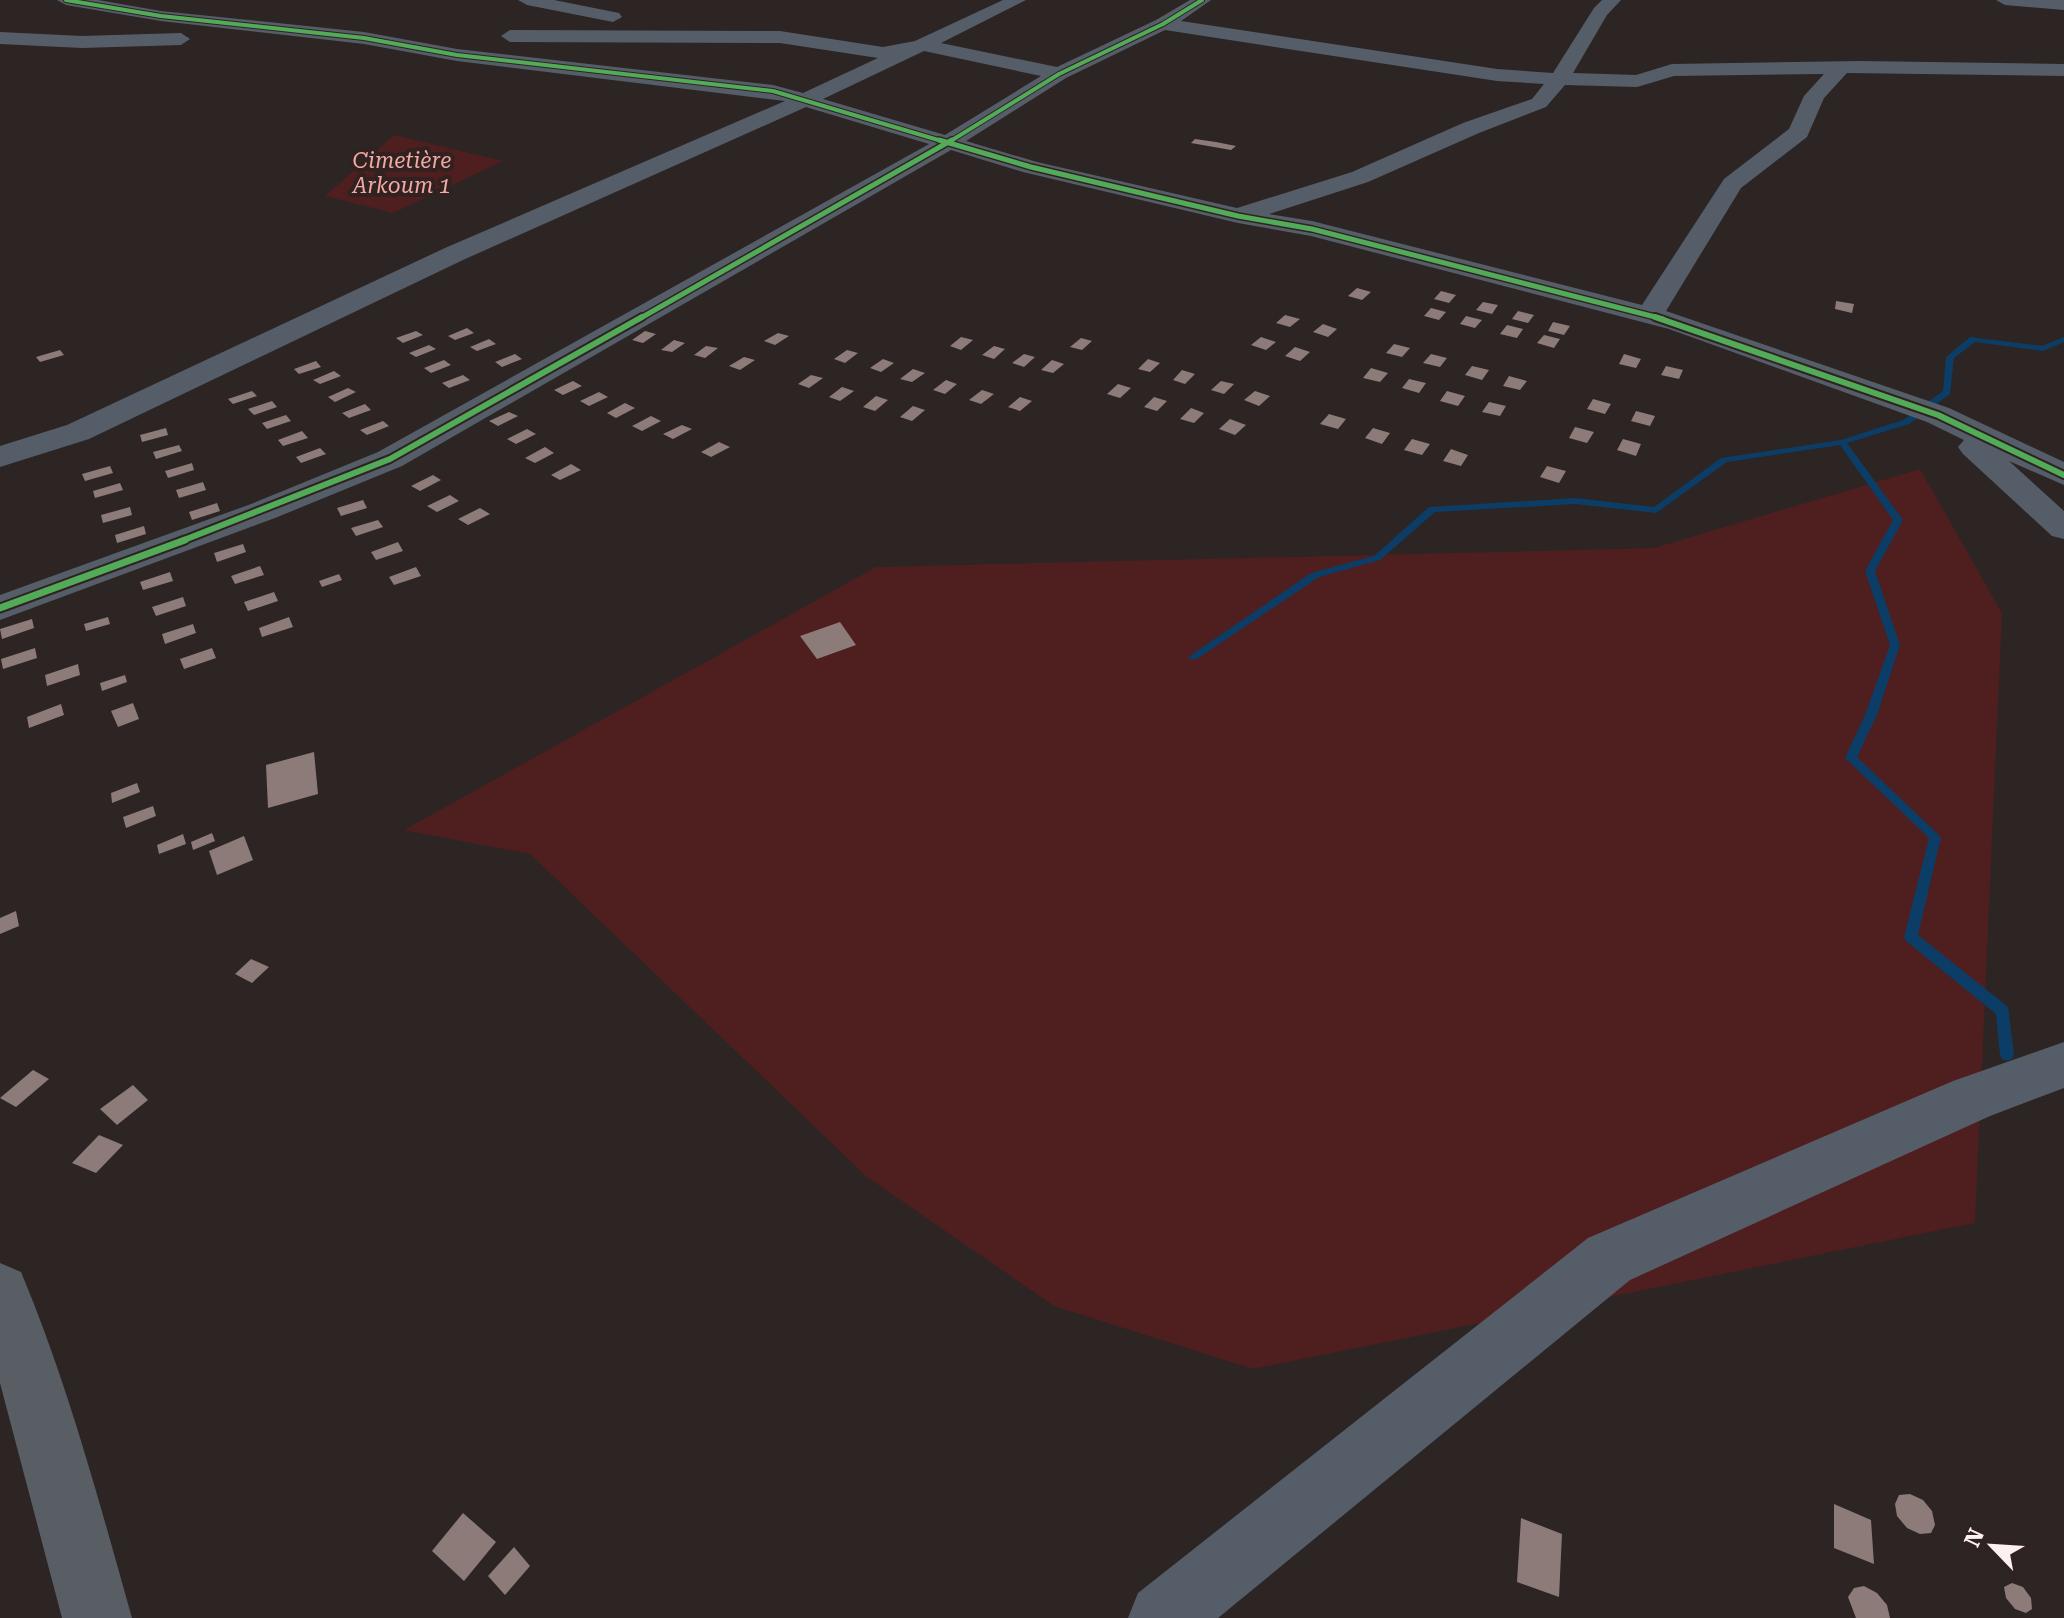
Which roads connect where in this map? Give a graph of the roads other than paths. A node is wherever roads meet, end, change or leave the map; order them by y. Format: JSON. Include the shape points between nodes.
{"nodes":[{"id":1,"x":66,"y":0,"type":"edge"},
{"id":2,"x":527,"y":0,"type":"edge"},
{"id":3,"x":1017,"y":0,"type":"edge"},
{"id":4,"x":1202,"y":0,"type":"edge"},
{"id":5,"x":1612,"y":0,"type":"edge"},
{"id":6,"x":2005,"y":0,"type":"edge"},
{"id":7,"x":576,"y":4,"type":"edge"},
{"id":8,"x":2064,"y":5,"type":"edge"},
{"id":9,"x":1163,"y":24,"type":"junction"},
{"id":10,"x":328,"y":34,"type":"junction"},
{"id":11,"x":467,"y":36,"type":"dead end"},
{"id":12,"x":498,"y":36,"type":"dead end"},
{"id":13,"x":0,"y":38,"type":"edge"},
{"id":14,"x":684,"y":38,"type":"junction"},
{"id":15,"x":923,"y":45,"type":"junction"},
{"id":16,"x":1841,"y":68,"type":"junction"},
{"id":17,"x":2064,"y":70,"type":"edge"},
{"id":18,"x":1059,"y":74,"type":"junction"},
{"id":19,"x":1559,"y":79,"type":"junction"},
{"id":20,"x":773,"y":91,"type":"junction"},
{"id":21,"x":805,"y":100,"type":"junction"},
{"id":22,"x":946,"y":142,"type":"junction"},
{"id":23,"x":1238,"y":216,"type":"junction"},
{"id":24,"x":1649,"y":316,"type":"junction"},
{"id":25,"x":1938,"y":415,"type":"junction"},
{"id":26,"x":0,"y":457,"type":"edge"},
{"id":27,"x":2064,"y":475,"type":"edge"},
{"id":28,"x":2064,"y":529,"type":"edge"},
{"id":29,"x":0,"y":608,"type":"edge"},
{"id":30,"x":2064,"y":1065,"type":"edge"},
{"id":31,"x":0,"y":1293,"type":"edge"},
{"id":32,"x":97,"y":1618,"type":"edge"},
{"id":33,"x":1163,"y":1618,"type":"edge"}],
"edges":[{"from":1,"to":10,"type":"street"},
{"from":2,"to":7,"type":"street"},
{"from":3,"to":15,"type":"street"},
{"from":4,"to":9,"type":"street"},
{"from":5,"to":19,"type":"street"},
{"from":6,"to":8,"type":"street"},
{"from":7,"to":14,"type":"street"},
{"from":9,"to":18,"type":"street"},
{"from":9,"to":19,"type":"street","via":[[1497,75]]},
{"from":10,"to":11,"type":"street"},
{"from":10,"to":13,"type":"street","via":[[82,42]]},
{"from":10,"to":20,"type":"street","via":[[457,55]]},
{"from":12,"to":14,"type":"street"},
{"from":14,"to":15,"type":"street","via":[[780,37],[883,53]]},
{"from":14,"to":20,"type":"street"},
{"from":15,"to":18,"type":"street"},
{"from":15,"to":21,"type":"street"},
{"from":16,"to":17,"type":"street"},
{"from":16,"to":19,"type":"street","via":[[1672,70],[1637,81]]},
{"from":16,"to":24,"type":"street","via":[[1814,96],[1799,132],[1732,184]]},
{"from":18,"to":22,"type":"street"},
{"from":19,"to":23,"type":"street","via":[[1539,103],[1360,177]]},
{"from":20,"to":21,"type":"street"},
{"from":21,"to":22,"type":"street"},
{"from":21,"to":26,"type":"street","via":[[454,254],[78,432]]},
{"from":22,"to":23,"type":"street"},
{"from":22,"to":29,"type":"street","via":[[390,459]]},
{"from":23,"to":24,"type":"street","via":[[1312,229]]},
{"from":24,"to":25,"type":"street"},
{"from":25,"to":27,"type":"street"},
{"from":25,"to":28,"type":"street"},
{"from":30,"to":33,"type":"street","via":[[1972,1098],[1609,1259]]},
{"from":31,"to":32,"type":"main road","via":[[39,1405]]}]}
